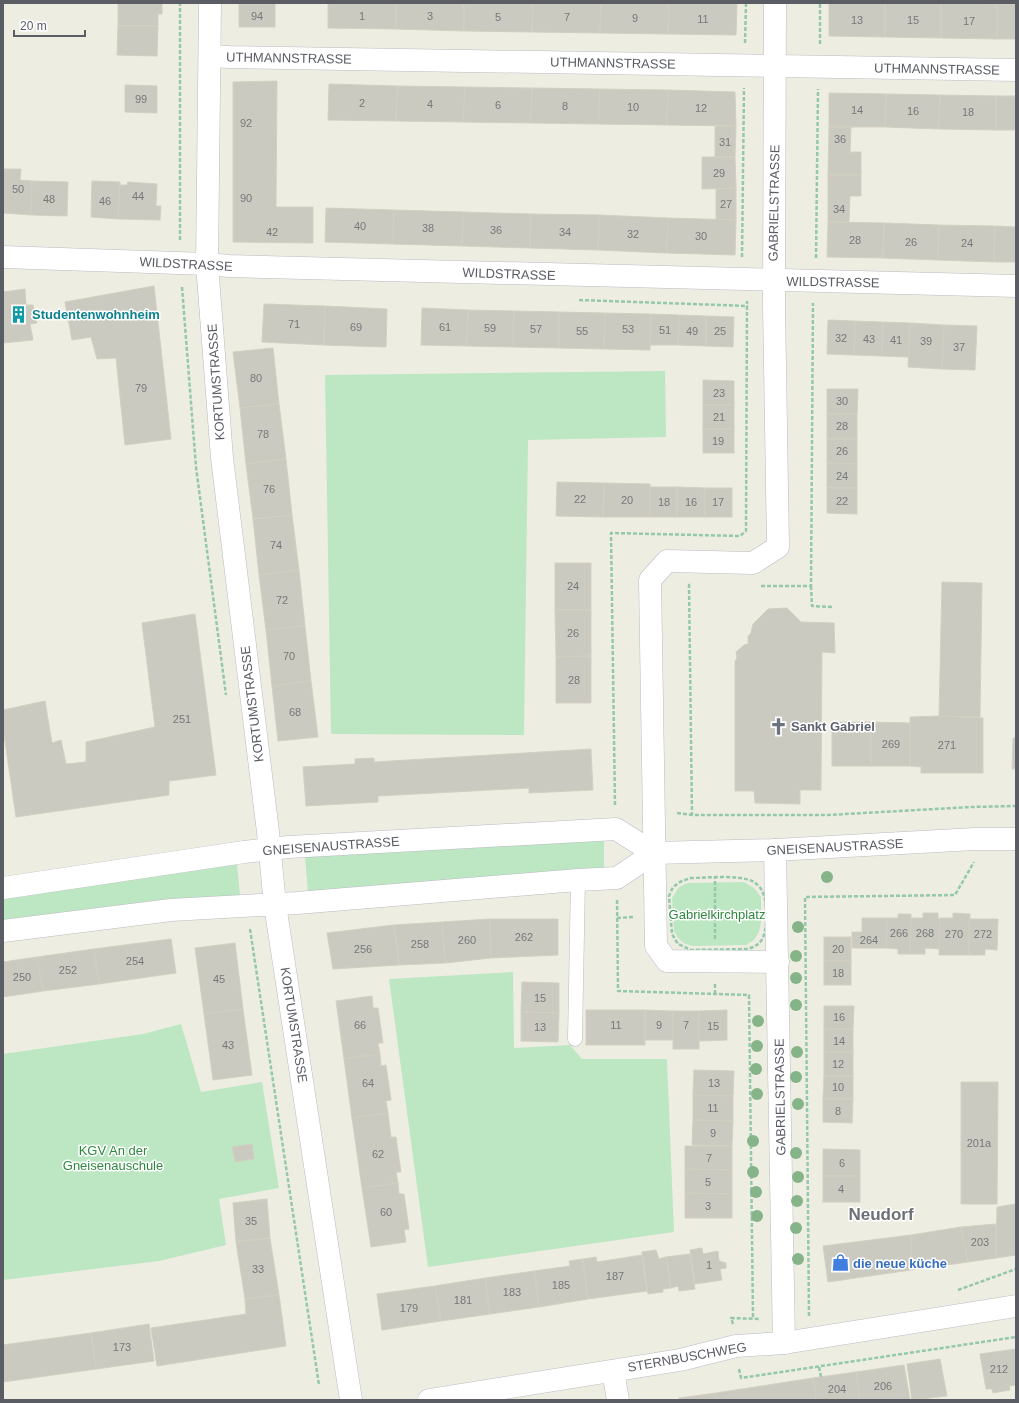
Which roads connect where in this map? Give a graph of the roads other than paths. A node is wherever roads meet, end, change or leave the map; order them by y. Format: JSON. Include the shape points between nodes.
{"nodes":[{"id":1,"x":210,"y":3,"type":"edge"},
{"id":2,"x":775,"y":3,"type":"edge"},
{"id":3,"x":210,"y":56,"type":"junction"},
{"id":4,"x":775,"y":66,"type":"junction"},
{"id":5,"x":1016,"y":70,"type":"edge"},
{"id":6,"x":3,"y":257,"type":"edge"},
{"id":7,"x":207,"y":264,"type":"junction"},
{"id":8,"x":774,"y":280,"type":"junction"},
{"id":9,"x":1016,"y":286,"type":"edge"},
{"id":10,"x":1016,"y":839,"type":"edge"},
{"id":11,"x":270,"y":849,"type":"junction"},
{"id":12,"x":775,"y":850,"type":"junction"},
{"id":13,"x":654,"y":853,"type":"junction"},
{"id":14,"x":578,"y":880,"type":"junction"},
{"id":15,"x":3,"y":888,"type":"edge"},
{"id":16,"x":275,"y":905,"type":"junction"},
{"id":17,"x":3,"y":931,"type":"edge"},
{"id":18,"x":778,"y":962,"type":"junction"},
{"id":19,"x":575,"y":1039,"type":"dead end"},
{"id":20,"x":1016,"y":1306,"type":"edge"},
{"id":21,"x":784,"y":1343,"type":"junction"},
{"id":22,"x":613,"y":1371,"type":"junction"},
{"id":23,"x":351,"y":1400,"type":"edge"},
{"id":24,"x":429,"y":1400,"type":"edge"},
{"id":25,"x":618,"y":1400,"type":"edge"}],
"edges":[{"from":1,"to":3,"type":"street","name":"KORTUMSTRASSE"},
{"from":2,"to":4,"type":"street","name":"GABRIELSTRASSE"},
{"from":3,"to":4,"type":"street","name":"UTHMANNSTRASSE"},
{"from":3,"to":7,"type":"street","name":"KORTUMSTRASSE"},
{"from":4,"to":5,"type":"street","name":"UTHMANNSTRASSE"},
{"from":4,"to":8,"type":"street","name":"GABRIELSTRASSE"},
{"from":6,"to":7,"type":"street","name":"WILDSTRASSE"},
{"from":7,"to":8,"type":"street","name":"WILDSTRASSE"},
{"from":7,"to":11,"type":"street","name":"KORTUMSTRASSE","via":[[222,458]]},
{"from":8,"to":9,"type":"street","name":"WILDSTRASSE"},
{"from":8,"to":13,"type":"street","name":"GABRIELSTRASSE","via":[[778,547],[753,563],[667,561],[650,580]]},
{"from":10,"to":12,"type":"street","name":"GNEISENAUSTRASSE"},
{"from":11,"to":13,"type":"street","name":"GNEISENAUSTRASSE","via":[[616,829]]},
{"from":11,"to":15,"type":"street","name":"GNEISENAUSTRASSE"},
{"from":11,"to":16,"type":"street","name":"KORTUMSTRASSE"},
{"from":12,"to":13,"type":"street","name":"GNEISENAUSTRASSE"},
{"from":12,"to":18,"type":"street","name":"GABRIELSTRASSE","via":[[767,914]]},
{"from":13,"to":14,"type":"street","via":[[617,878]]},
{"from":13,"to":18,"type":"street","via":[[662,916],[656,946],[667,961],[715,956]]},
{"from":14,"to":16,"type":"street"},
{"from":14,"to":19,"type":"lane"},
{"from":16,"to":17,"type":"street","via":[[170,910]]},
{"from":16,"to":23,"type":"street","name":"KORTUMSTRASSE"},
{"from":18,"to":21,"type":"street","name":"GABRIELSTRASSE"},
{"from":20,"to":21,"type":"street","name":"STERNBUSCHWEG"},
{"from":21,"to":22,"type":"street","name":"STERNBUSCHWEG","via":[[736,1346],[680,1360]]},
{"from":22,"to":24,"type":"street","name":"STERNBUSCHWEG"},
{"from":22,"to":25,"type":"street"}]}
